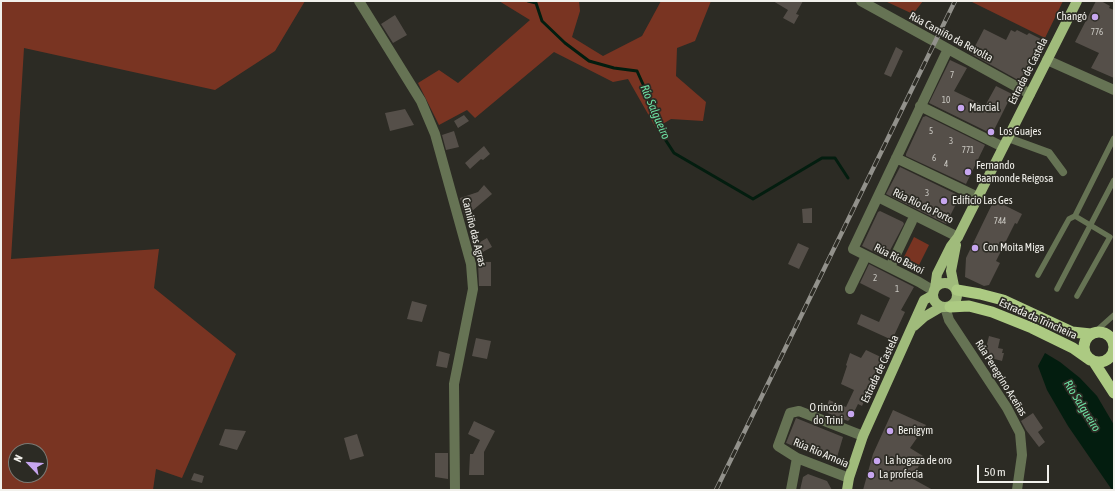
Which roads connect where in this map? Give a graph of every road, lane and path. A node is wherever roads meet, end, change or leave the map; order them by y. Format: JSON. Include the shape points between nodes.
{"nodes":[{"id":1,"x":359,"y":1,"type":"edge"},
{"id":2,"x":861,"y":1,"type":"edge"},
{"id":3,"x":1078,"y":1,"type":"edge"},
{"id":4,"x":948,"y":49,"type":"junction"},
{"id":5,"x":1047,"y":60,"type":"junction"},
{"id":6,"x":1114,"y":90,"type":"edge"},
{"id":7,"x":1030,"y":94,"type":"junction"},
{"id":8,"x":920,"y":106,"type":"junction"},
{"id":9,"x":1114,"y":138,"type":"edge"},
{"id":10,"x":1006,"y":142,"type":"junction"},
{"id":11,"x":896,"y":158,"type":"junction"},
{"id":12,"x":1063,"y":172,"type":"dead end"},
{"id":13,"x":1114,"y":180,"type":"edge"},
{"id":14,"x":978,"y":197,"type":"junction"},
{"id":15,"x":875,"y":200,"type":"junction"},
{"id":16,"x":1075,"y":216,"type":"junction"},
{"id":17,"x":912,"y":220,"type":"junction"},
{"id":18,"x":1090,"y":225,"type":"junction"},
{"id":19,"x":958,"y":237,"type":"junction"},
{"id":20,"x":1112,"y":239,"type":"edge"},
{"id":21,"x":951,"y":246,"type":"junction"},
{"id":22,"x":866,"y":256,"type":"junction"},
{"id":23,"x":890,"y":267,"type":"junction"},
{"id":24,"x":1038,"y":275,"type":"dead end"},
{"id":25,"x":955,"y":288,"type":"junction"},
{"id":26,"x":850,"y":289,"type":"dead end"},
{"id":27,"x":1057,"y":289,"type":"dead end"},
{"id":28,"x":934,"y":291,"type":"junction"},
{"id":29,"x":1077,"y":296,"type":"dead end"},
{"id":30,"x":945,"y":307,"type":"junction"},
{"id":31,"x":1114,"y":315,"type":"edge"},
{"id":32,"x":913,"y":327,"type":"junction"},
{"id":33,"x":1093,"y":333,"type":"junction"},
{"id":34,"x":1114,"y":352,"type":"edge"},
{"id":35,"x":1092,"y":361,"type":"junction"},
{"id":36,"x":1114,"y":394,"type":"edge"},
{"id":37,"x":863,"y":436,"type":"junction"},
{"id":38,"x":797,"y":458,"type":"junction"},
{"id":39,"x":849,"y":478,"type":"junction"},
{"id":40,"x":455,"y":490,"type":"edge"},
{"id":41,"x":791,"y":490,"type":"edge"},
{"id":42,"x":847,"y":490,"type":"edge"},
{"id":43,"x":1017,"y":490,"type":"edge"}],
"edges":[{"from":1,"to":40,"type":"street","name":"Camiño das Agras","via":[[421,101],[435,134],[471,264],[473,289],[454,384]]},
{"from":2,"to":4,"type":"street","name":"Rúa Camiño da Revolta"},
{"from":3,"to":5,"type":"main road","name":"Estrada de Castela"},
{"from":4,"to":7,"type":"street","name":"Rúa Camiño da Revolta"},
{"from":4,"to":8,"type":"street"},
{"from":5,"to":6,"type":"street"},
{"from":5,"to":7,"type":"main road","name":"Estrada de Castela"},
{"from":7,"to":10,"type":"main road","name":"Estrada de Castela"},
{"from":8,"to":10,"type":"street"},
{"from":8,"to":11,"type":"street"},
{"from":9,"to":16,"type":"lane"},
{"from":10,"to":12,"type":"street","via":[[1049,153]]},
{"from":10,"to":14,"type":"main road","name":"Estrada de Castela"},
{"from":11,"to":14,"type":"street"},
{"from":11,"to":15,"type":"street"},
{"from":13,"to":18,"type":"lane"},
{"from":14,"to":19,"type":"main road","name":"Estrada de Castela"},
{"from":15,"to":17,"type":"street"},
{"from":15,"to":19,"type":"street","name":"Rúa Río do Porto"},
{"from":15,"to":22,"type":"street","name":"Rúa Río Baxoi","via":[[853,249]]},
{"from":16,"to":18,"type":"lane"},
{"from":16,"to":24,"type":"lane","via":[[1068,219]]},
{"from":17,"to":21,"type":"street","via":[[947,238]]},
{"from":17,"to":23,"type":"street"},
{"from":18,"to":20,"type":"lane"},
{"from":18,"to":27,"type":"lane"},
{"from":19,"to":21,"type":"main road"},
{"from":19,"to":25,"type":"main road","via":[[951,271]]},
{"from":20,"to":29,"type":"lane"},
{"from":21,"to":28,"type":"main road","via":[[937,274]]},
{"from":22,"to":23,"type":"street","name":"Rúa Río Baxoi"},
{"from":22,"to":26,"type":"street"},
{"from":23,"to":28,"type":"street","name":"Rúa Río Baxoi"},
{"from":25,"to":28,"type":"main road","via":[[946,283],[938,285]]},
{"from":25,"to":30,"type":"main road","via":[[957,298],[953,305]]},
{"from":25,"to":33,"type":"highway","name":"Estrada da Trincheira","via":[[1003,300],[1072,332]]},
{"from":28,"to":30,"type":"main road","via":[[935,302]]},
{"from":28,"to":32,"type":"main road","name":"Estrada de Castela","via":[[924,300]]},
{"from":30,"to":32,"type":"main road","via":[[924,317]]},
{"from":30,"to":35,"type":"highway","name":"Estrada da Trincheira","via":[[969,306],[992,312],[1073,348]]},
{"from":30,"to":43,"type":"street","name":"Rúa Peregrino Aceñas","via":[[949,320],[1007,408],[1020,433],[1022,456]]},
{"from":31,"to":33,"type":"lane"},
{"from":32,"to":37,"type":"main road","name":"Estrada de Castela"},
{"from":33,"to":34,"type":"highway","name":"Estrada da Trincheira","via":[[1100,332],[1109,336],[1114,344]]},
{"from":33,"to":35,"type":"highway","name":"Estrada da Trincheira","via":[[1084,342],[1083,347],[1086,357]]},
{"from":34,"to":35,"type":"highway","name":"Estrada da Trincheira","via":[[1106,361]]},
{"from":35,"to":36,"type":"highway","name":"Estrada da Trincheira"},
{"from":37,"to":38,"type":"street","name":"Rúa Río Arnoia","via":[[799,411],[790,413],[778,446]]},
{"from":37,"to":39,"type":"main road","name":"Estrada de Castela"},
{"from":38,"to":39,"type":"street","name":"Rúa Río Arnoia"},
{"from":38,"to":41,"type":"street"},
{"from":39,"to":42,"type":"main road","name":"Estrada de Castela"}]}
